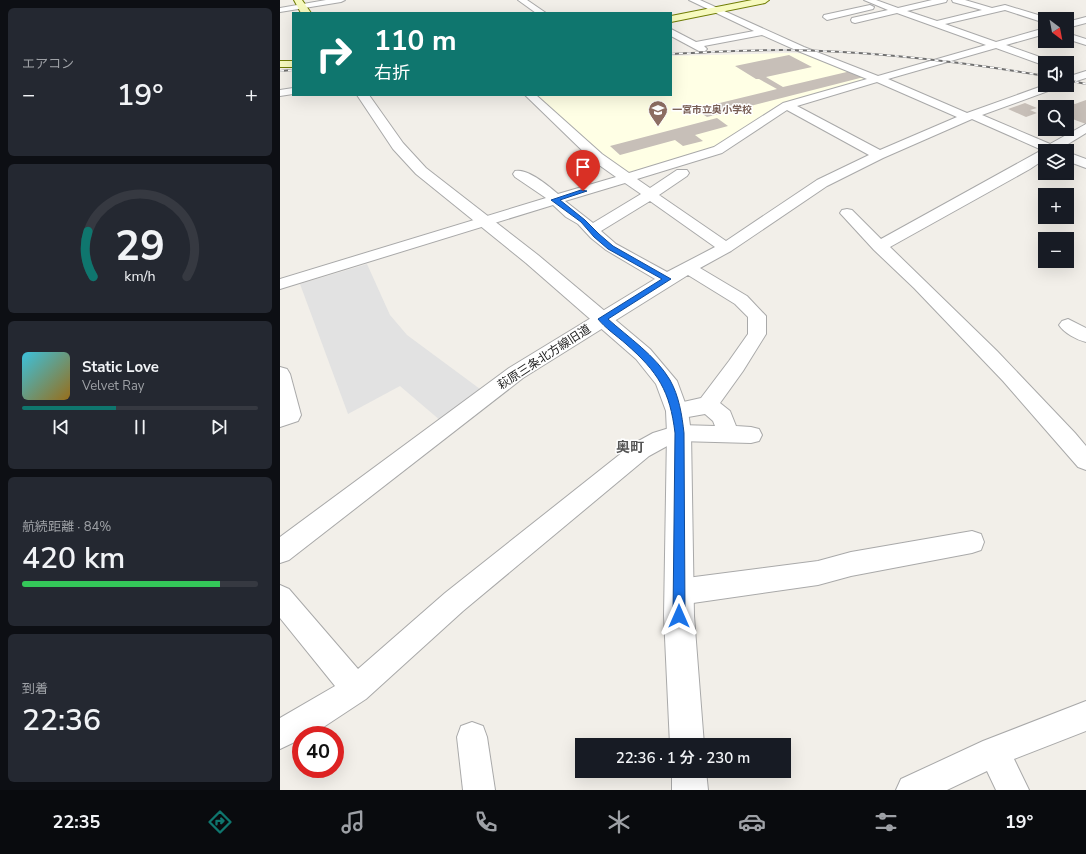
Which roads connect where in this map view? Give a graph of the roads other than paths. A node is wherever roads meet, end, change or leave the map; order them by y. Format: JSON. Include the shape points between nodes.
{"nodes":[{"id":1,"x":341,"y":0,"type":"edge"},
{"id":2,"x":522,"y":0,"type":"edge"},
{"id":3,"x":693,"y":0,"type":"edge"},
{"id":4,"x":765,"y":0,"type":"edge"},
{"id":5,"x":868,"y":0,"type":"edge"},
{"id":6,"x":899,"y":0,"type":"edge"},
{"id":7,"x":944,"y":0,"type":"edge"},
{"id":8,"x":956,"y":0,"type":"edge"},
{"id":9,"x":881,"y":4,"type":"junction"},
{"id":10,"x":302,"y":6,"type":"edge"},
{"id":11,"x":280,"y":10,"type":"edge"},
{"id":12,"x":714,"y":10,"type":"junction"},
{"id":13,"x":898,"y":11,"type":"junction"},
{"id":14,"x":991,"y":11,"type":"junction"},
{"id":15,"x":540,"y":12,"type":"edge"},
{"id":16,"x":827,"y":17,"type":"dead end"},
{"id":17,"x":917,"y":17,"type":"junction"},
{"id":18,"x":1038,"y":18,"type":"edge"},
{"id":19,"x":672,"y":19,"type":"edge"},
{"id":20,"x":855,"y":20,"type":"dead end"},
{"id":21,"x":1086,"y":20,"type":"edge"},
{"id":22,"x":902,"y":21,"type":"dead end"},
{"id":23,"x":1074,"y":23,"type":"edge"},
{"id":24,"x":936,"y":24,"type":"junction"},
{"id":25,"x":1038,"y":28,"type":"edge"},
{"id":26,"x":763,"y":32,"type":"junction"},
{"id":27,"x":1038,"y":32,"type":"edge"},
{"id":28,"x":672,"y":33,"type":"edge"},
{"id":29,"x":1074,"y":38,"type":"edge"},
{"id":30,"x":1086,"y":42,"type":"edge"},
{"id":31,"x":996,"y":45,"type":"junction"},
{"id":32,"x":1038,"y":60,"type":"edge"},
{"id":33,"x":280,"y":64,"type":"edge"},
{"id":34,"x":292,"y":64,"type":"edge"},
{"id":35,"x":1074,"y":72,"type":"edge"},
{"id":36,"x":1084,"y":75,"type":"edge"},
{"id":37,"x":1074,"y":79,"type":"edge"},
{"id":38,"x":880,"y":80,"type":"junction"},
{"id":39,"x":292,"y":84,"type":"edge"},
{"id":40,"x":280,"y":85,"type":"edge"},
{"id":41,"x":292,"y":91,"type":"edge"},
{"id":42,"x":1038,"y":91,"type":"edge"},
{"id":43,"x":280,"y":94,"type":"edge"},
{"id":44,"x":364,"y":96,"type":"edge"},
{"id":45,"x":531,"y":96,"type":"edge"},
{"id":46,"x":787,"y":105,"type":"junction"},
{"id":47,"x":969,"y":116,"type":"junction"},
{"id":48,"x":1086,"y":128,"type":"edge"},
{"id":49,"x":1061,"y":144,"type":"edge"},
{"id":50,"x":1038,"y":146,"type":"edge"},
{"id":51,"x":879,"y":156,"type":"junction"},
{"id":52,"x":1038,"y":158,"type":"edge"},
{"id":53,"x":1074,"y":159,"type":"edge"},
{"id":54,"x":1086,"y":164,"type":"edge"},
{"id":55,"x":682,"y":172,"type":"dead end"},
{"id":56,"x":520,"y":174,"type":"dead end"},
{"id":57,"x":626,"y":178,"type":"junction"},
{"id":58,"x":651,"y":194,"type":"junction"},
{"id":59,"x":555,"y":200,"type":"junction"},
{"id":60,"x":847,"y":214,"type":"dead end"},
{"id":61,"x":484,"y":221,"type":"junction"},
{"id":62,"x":592,"y":230,"type":"junction"},
{"id":63,"x":880,"y":247,"type":"junction"},
{"id":64,"x":726,"y":248,"type":"junction"},
{"id":65,"x":688,"y":268,"type":"junction"},
{"id":66,"x":667,"y":279,"type":"junction"},
{"id":67,"x":280,"y":284,"type":"edge"},
{"id":68,"x":602,"y":319,"type":"junction"},
{"id":69,"x":1068,"y":324,"type":"dead end"},
{"id":70,"x":1086,"y":336,"type":"edge"},
{"id":71,"x":280,"y":374,"type":"edge"},
{"id":72,"x":706,"y":406,"type":"junction"},
{"id":73,"x":280,"y":419,"type":"edge"},
{"id":74,"x":678,"y":422,"type":"junction"},
{"id":75,"x":1086,"y":461,"type":"edge"},
{"id":76,"x":972,"y":542,"type":"dead end"},
{"id":77,"x":280,"y":552,"type":"edge"},
{"id":78,"x":679,"y":592,"type":"junction"},
{"id":79,"x":280,"y":598,"type":"edge"},
{"id":80,"x":356,"y":689,"type":"junction"},
{"id":81,"x":1086,"y":716,"type":"edge"},
{"id":82,"x":280,"y":734,"type":"edge"},
{"id":83,"x":472,"y":737,"type":"dead end"},
{"id":84,"x":687,"y":738,"type":"edge"},
{"id":85,"x":994,"y":752,"type":"junction"},
{"id":86,"x":689,"y":778,"type":"edge"},
{"id":87,"x":480,"y":790,"type":"edge"},
{"id":88,"x":690,"y":790,"type":"edge"},
{"id":89,"x":912,"y":790,"type":"edge"},
{"id":90,"x":1013,"y":790,"type":"edge"}],
"edges":[{"from":1,"to":10,"type":"street"},
{"from":2,"to":15,"type":"street"},
{"from":3,"to":12,"type":"street"},
{"from":4,"to":12,"type":"main road"},
{"from":5,"to":9,"type":"street"},
{"from":6,"to":9,"type":"street"},
{"from":7,"to":13,"type":"street"},
{"from":8,"to":14,"type":"street"},
{"from":9,"to":13,"type":"street"},
{"from":9,"to":16,"type":"street"},
{"from":10,"to":11,"type":"street"},
{"from":12,"to":19,"type":"main road"},
{"from":12,"to":26,"type":"street"},
{"from":13,"to":17,"type":"street"},
{"from":13,"to":20,"type":"street"},
{"from":14,"to":18,"type":"street","via":[[1005,7]]},
{"from":14,"to":24,"type":"street"},
{"from":14,"to":25,"type":"street"},
{"from":17,"to":22,"type":"street"},
{"from":17,"to":24,"type":"street"},
{"from":21,"to":23,"type":"street"},
{"from":24,"to":31,"type":"street"},
{"from":26,"to":28,"type":"street","via":[[698,47]]},
{"from":26,"to":38,"type":"street"},
{"from":27,"to":31,"type":"street"},
{"from":29,"to":30,"type":"street"},
{"from":31,"to":32,"type":"street"},
{"from":31,"to":38,"type":"street"},
{"from":33,"to":34,"type":"main road"},
{"from":35,"to":36,"type":"street"},
{"from":36,"to":37,"type":"street"},
{"from":38,"to":46,"type":"street"},
{"from":38,"to":47,"type":"street"},
{"from":39,"to":40,"type":"street"},
{"from":41,"to":43,"type":"street"},
{"from":42,"to":47,"type":"street"},
{"from":44,"to":61,"type":"street","name":"萩原三条北方線旧道","via":[[406,156]]},
{"from":45,"to":57,"type":"street","via":[[597,156]]},
{"from":46,"to":51,"type":"street"},
{"from":46,"to":57,"type":"street","via":[[718,150]]},
{"from":47,"to":50,"type":"street"},
{"from":47,"to":51,"type":"street"},
{"from":48,"to":49,"type":"street"},
{"from":51,"to":64,"type":"street","via":[[822,183]]},
{"from":52,"to":63,"type":"street"},
{"from":53,"to":54,"type":"street"},
{"from":55,"to":58,"type":"street"},
{"from":56,"to":59,"type":"street","via":[[545,190]]},
{"from":57,"to":58,"type":"street"},
{"from":57,"to":59,"type":"street"},
{"from":58,"to":62,"type":"street"},
{"from":58,"to":64,"type":"street"},
{"from":59,"to":61,"type":"street"},
{"from":59,"to":62,"type":"street"},
{"from":60,"to":63,"type":"street"},
{"from":61,"to":67,"type":"street"},
{"from":61,"to":68,"type":"street","name":"萩原三条北方線旧道"},
{"from":62,"to":66,"type":"street","via":[[611,247]]},
{"from":63,"to":75,"type":"street","via":[[999,364]]},
{"from":64,"to":65,"type":"street"},
{"from":65,"to":66,"type":"street"},
{"from":65,"to":72,"type":"street","via":[[741,300],[757,316],[756,334]]},
{"from":66,"to":68,"type":"street"},
{"from":68,"to":74,"type":"street","via":[[643,354],[666,381]]},
{"from":68,"to":77,"type":"street","name":"萩原三条北方線旧道","via":[[516,373]]},
{"from":69,"to":70,"type":"street"},
{"from":71,"to":73,"type":"street","via":[[290,415]]},
{"from":72,"to":74,"type":"street","via":[[699,406]]},
{"from":72,"to":74,"type":"street","via":[[710,406],[723,417],[739,434]]},
{"from":74,"to":78,"type":"street"},
{"from":74,"to":80,"type":"street","via":[[660,440],[641,450],[454,602]]},
{"from":76,"to":78,"type":"street","via":[[858,562],[818,573]]},
{"from":78,"to":84,"type":"street"},
{"from":79,"to":80,"type":"street"},
{"from":80,"to":82,"type":"street","via":[[308,720]]},
{"from":81,"to":85,"type":"street"},
{"from":83,"to":87,"type":"street"},
{"from":85,"to":89,"type":"street"},
{"from":85,"to":90,"type":"street"},
{"from":86,"to":88,"type":"street"}]}
